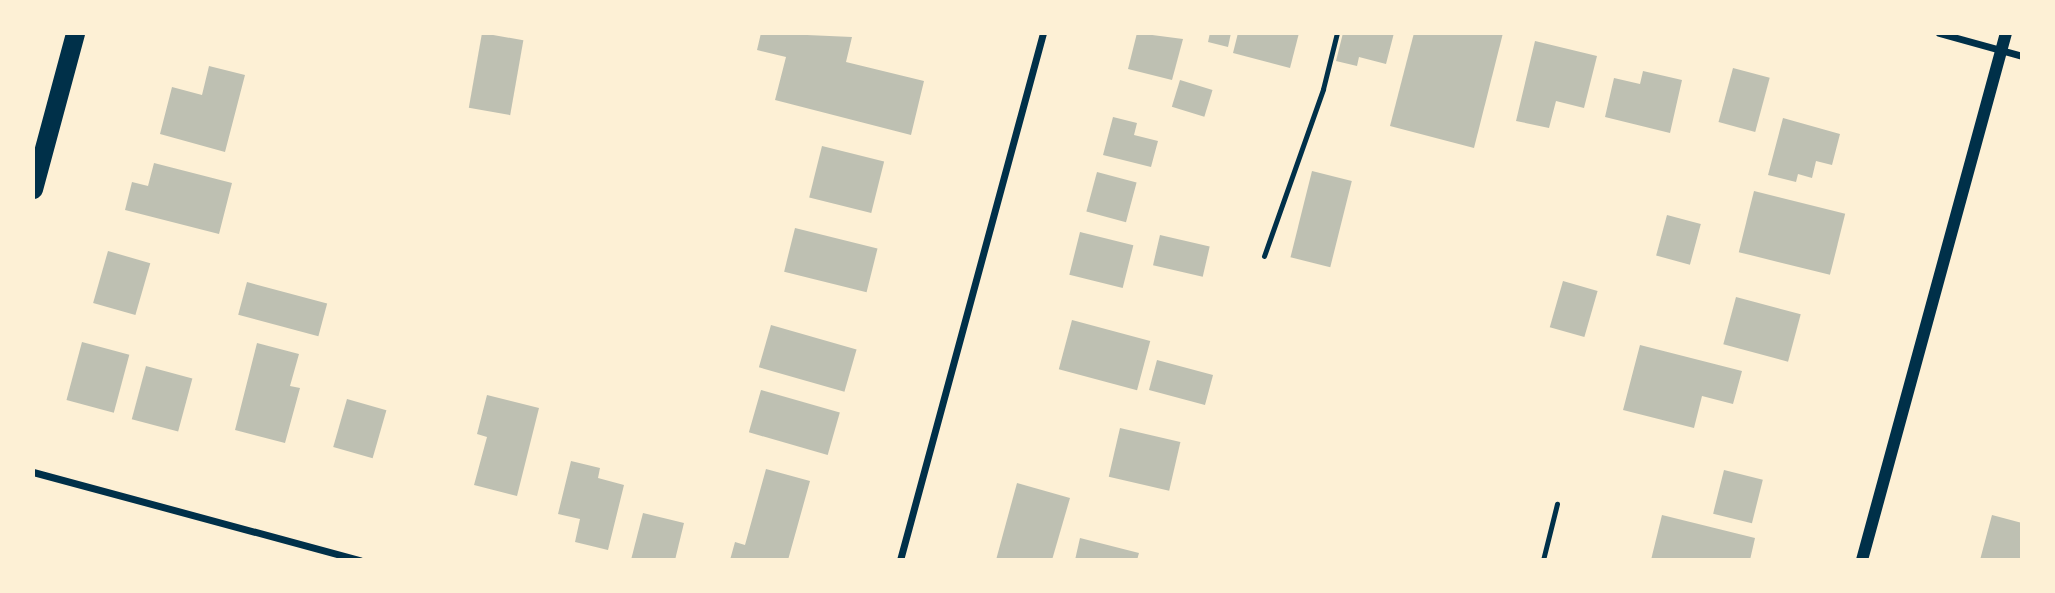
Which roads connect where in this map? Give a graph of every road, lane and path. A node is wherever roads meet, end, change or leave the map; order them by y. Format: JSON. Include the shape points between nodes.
{"nodes":[{"id":1,"x":75,"y":33,"type":"edge"},
{"id":2,"x":1043,"y":33,"type":"edge"},
{"id":3,"x":1337,"y":33,"type":"edge"},
{"id":4,"x":1940,"y":33,"type":"edge"},
{"id":5,"x":2006,"y":33,"type":"edge"},
{"id":6,"x":2001,"y":50,"type":"junction"},
{"id":7,"x":2022,"y":56,"type":"edge"},
{"id":8,"x":33,"y":188,"type":"edge"},
{"id":9,"x":1264,"y":256,"type":"dead end"},
{"id":10,"x":33,"y":472,"type":"edge"},
{"id":11,"x":1558,"y":504,"type":"dead end"},
{"id":12,"x":359,"y":560,"type":"edge"},
{"id":13,"x":900,"y":560,"type":"edge"},
{"id":14,"x":1543,"y":560,"type":"edge"},
{"id":15,"x":1862,"y":560,"type":"edge"}],
"edges":[{"from":1,"to":8,"type":"highway"},
{"from":2,"to":13,"type":"street"},
{"from":3,"to":9,"type":"lane","via":[[1323,89]]},
{"from":4,"to":6,"type":"street"},
{"from":5,"to":6,"type":"street"},
{"from":6,"to":7,"type":"street"},
{"from":6,"to":15,"type":"street"},
{"from":10,"to":12,"type":"street"},
{"from":11,"to":14,"type":"lane"}]}
